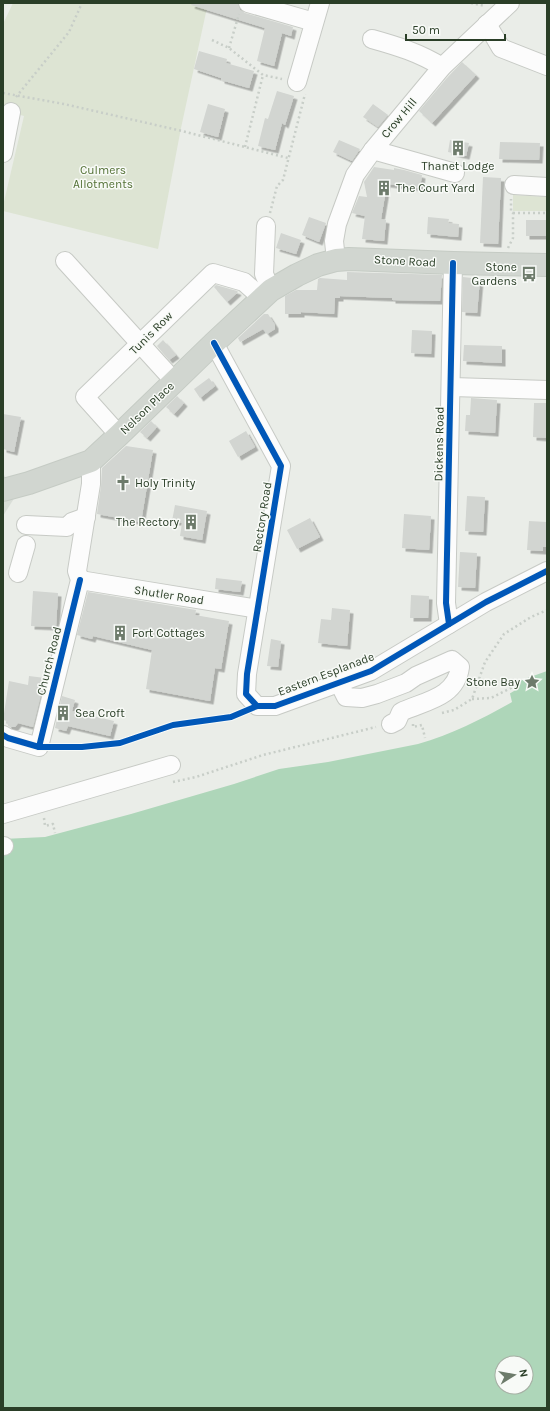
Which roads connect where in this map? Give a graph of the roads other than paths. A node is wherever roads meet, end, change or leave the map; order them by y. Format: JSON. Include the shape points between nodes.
{"nodes":[{"id":1,"x":320,"y":3,"type":"edge"},
{"id":2,"x":510,"y":3,"type":"edge"},
{"id":3,"x":244,"y":7,"type":"edge"},
{"id":4,"x":314,"y":22,"type":"junction"},
{"id":5,"x":486,"y":24,"type":"junction"},
{"id":6,"x":372,"y":39,"type":"dead end"},
{"id":7,"x":547,"y":66,"type":"edge"},
{"id":8,"x":442,"y":67,"type":"junction"},
{"id":9,"x":301,"y":87,"type":"road end"},
{"id":10,"x":14,"y":104,"type":"road end"},
{"id":11,"x":373,"y":150,"type":"junction"},
{"id":12,"x":3,"y":153,"type":"edge"},
{"id":13,"x":455,"y":173,"type":"dead end"},
{"id":14,"x":514,"y":185,"type":"road end"},
{"id":15,"x":547,"y":186,"type":"edge"},
{"id":16,"x":266,"y":226,"type":"road end"},
{"id":17,"x":336,"y":260,"type":"junction"},
{"id":18,"x":65,"y":261,"type":"dead end"},
{"id":19,"x":453,"y":263,"type":"junction"},
{"id":20,"x":547,"y":265,"type":"edge"},
{"id":21,"x":266,"y":294,"type":"junction"},
{"id":22,"x":214,"y":343,"type":"junction"},
{"id":23,"x":140,"y":344,"type":"junction"},
{"id":24,"x":174,"y":381,"type":"junction"},
{"id":25,"x":452,"y":387,"type":"junction"},
{"id":26,"x":547,"y":390,"type":"edge"},
{"id":27,"x":119,"y":435,"type":"junction"},
{"id":28,"x":90,"y":460,"type":"junction"},
{"id":29,"x":3,"y":490,"type":"edge"},
{"id":30,"x":86,"y":517,"type":"junction"},
{"id":31,"x":26,"y":525,"type":"dead end"},
{"id":32,"x":26,"y":545,"type":"dead end"},
{"id":33,"x":547,"y":571,"type":"edge"},
{"id":34,"x":14,"y":572,"type":"edge"},
{"id":35,"x":80,"y":580,"type":"junction"},
{"id":36,"x":258,"y":609,"type":"junction"},
{"id":37,"x":449,"y":624,"type":"junction"},
{"id":38,"x":339,"y":683,"type":"junction"},
{"id":39,"x":257,"y":706,"type":"joint"},
{"id":40,"x":391,"y":724,"type":"road end"},
{"id":41,"x":3,"y":735,"type":"edge"},
{"id":42,"x":172,"y":774,"type":"road end"},
{"id":43,"x":3,"y":814,"type":"edge"}],
"edges":[{"from":1,"to":4,"type":"street"},
{"from":2,"to":5,"type":"street","name":"Crow Hill"},
{"from":3,"to":4,"type":"street"},
{"from":4,"to":9,"type":"street"},
{"from":5,"to":7,"type":"street","via":[[501,48]]},
{"from":5,"to":8,"type":"street","name":"Crow Hill"},
{"from":6,"to":8,"type":"street","via":[[411,50]]},
{"from":8,"to":11,"type":"street","name":"Crow Hill"},
{"from":10,"to":12,"type":"street"},
{"from":11,"to":13,"type":"street"},
{"from":11,"to":17,"type":"street","name":"Crow Hill","via":[[355,175],[338,224],[334,240]]},
{"from":14,"to":15,"type":"street"},
{"from":16,"to":21,"type":"street"},
{"from":17,"to":19,"type":"main road","name":"Stone Road"},
{"from":17,"to":21,"type":"main road","name":"Nelson Place","via":[[318,265]]},
{"from":18,"to":23,"type":"street"},
{"from":19,"to":20,"type":"main road","name":"Stone Road"},
{"from":19,"to":25,"type":"street","name":"Dickens Road"},
{"from":21,"to":22,"type":"main road","name":"Nelson Place"},
{"from":21,"to":23,"type":"street","name":"Tunis Row","via":[[244,282],[212,273]]},
{"from":22,"to":24,"type":"main road","name":"Nelson Place"},
{"from":22,"to":36,"type":"street","name":"Rectory Road","via":[[281,466]]},
{"from":23,"to":24,"type":"street"},
{"from":23,"to":27,"type":"street","name":"Tunis Row","via":[[85,397]]},
{"from":24,"to":27,"type":"main road","name":"Nelson Place"},
{"from":25,"to":26,"type":"street"},
{"from":25,"to":37,"type":"street","name":"Dickens Road","via":[[446,604]]},
{"from":27,"to":28,"type":"main road","name":"Nelson Place"},
{"from":28,"to":29,"type":"main road","name":"Nelson Place"},
{"from":28,"to":30,"type":"street","name":"Church Road","via":[[91,484]]},
{"from":30,"to":31,"type":"street","via":[[72,522],[67,527]]},
{"from":30,"to":35,"type":"street","name":"Church Road","via":[[77,570]]},
{"from":32,"to":34,"type":"street"},
{"from":33,"to":37,"type":"street","name":"Eastern Esplanade"},
{"from":35,"to":36,"type":"street","name":"Shutler Road"},
{"from":35,"to":41,"type":"street","name":"Church Road","via":[[39,747]]},
{"from":36,"to":39,"type":"street","name":"Rectory Road","via":[[246,694]]},
{"from":37,"to":38,"type":"street","name":"Eastern Esplanade","via":[[371,671]]},
{"from":38,"to":39,"type":"street","name":"Eastern Esplanade","via":[[275,706]]},
{"from":38,"to":40,"type":"street","via":[[346,697],[362,698],[406,683],[452,660],[460,667],[457,679],[447,691],[427,703],[401,712],[397,720]]},
{"from":42,"to":43,"type":"street"}]}
